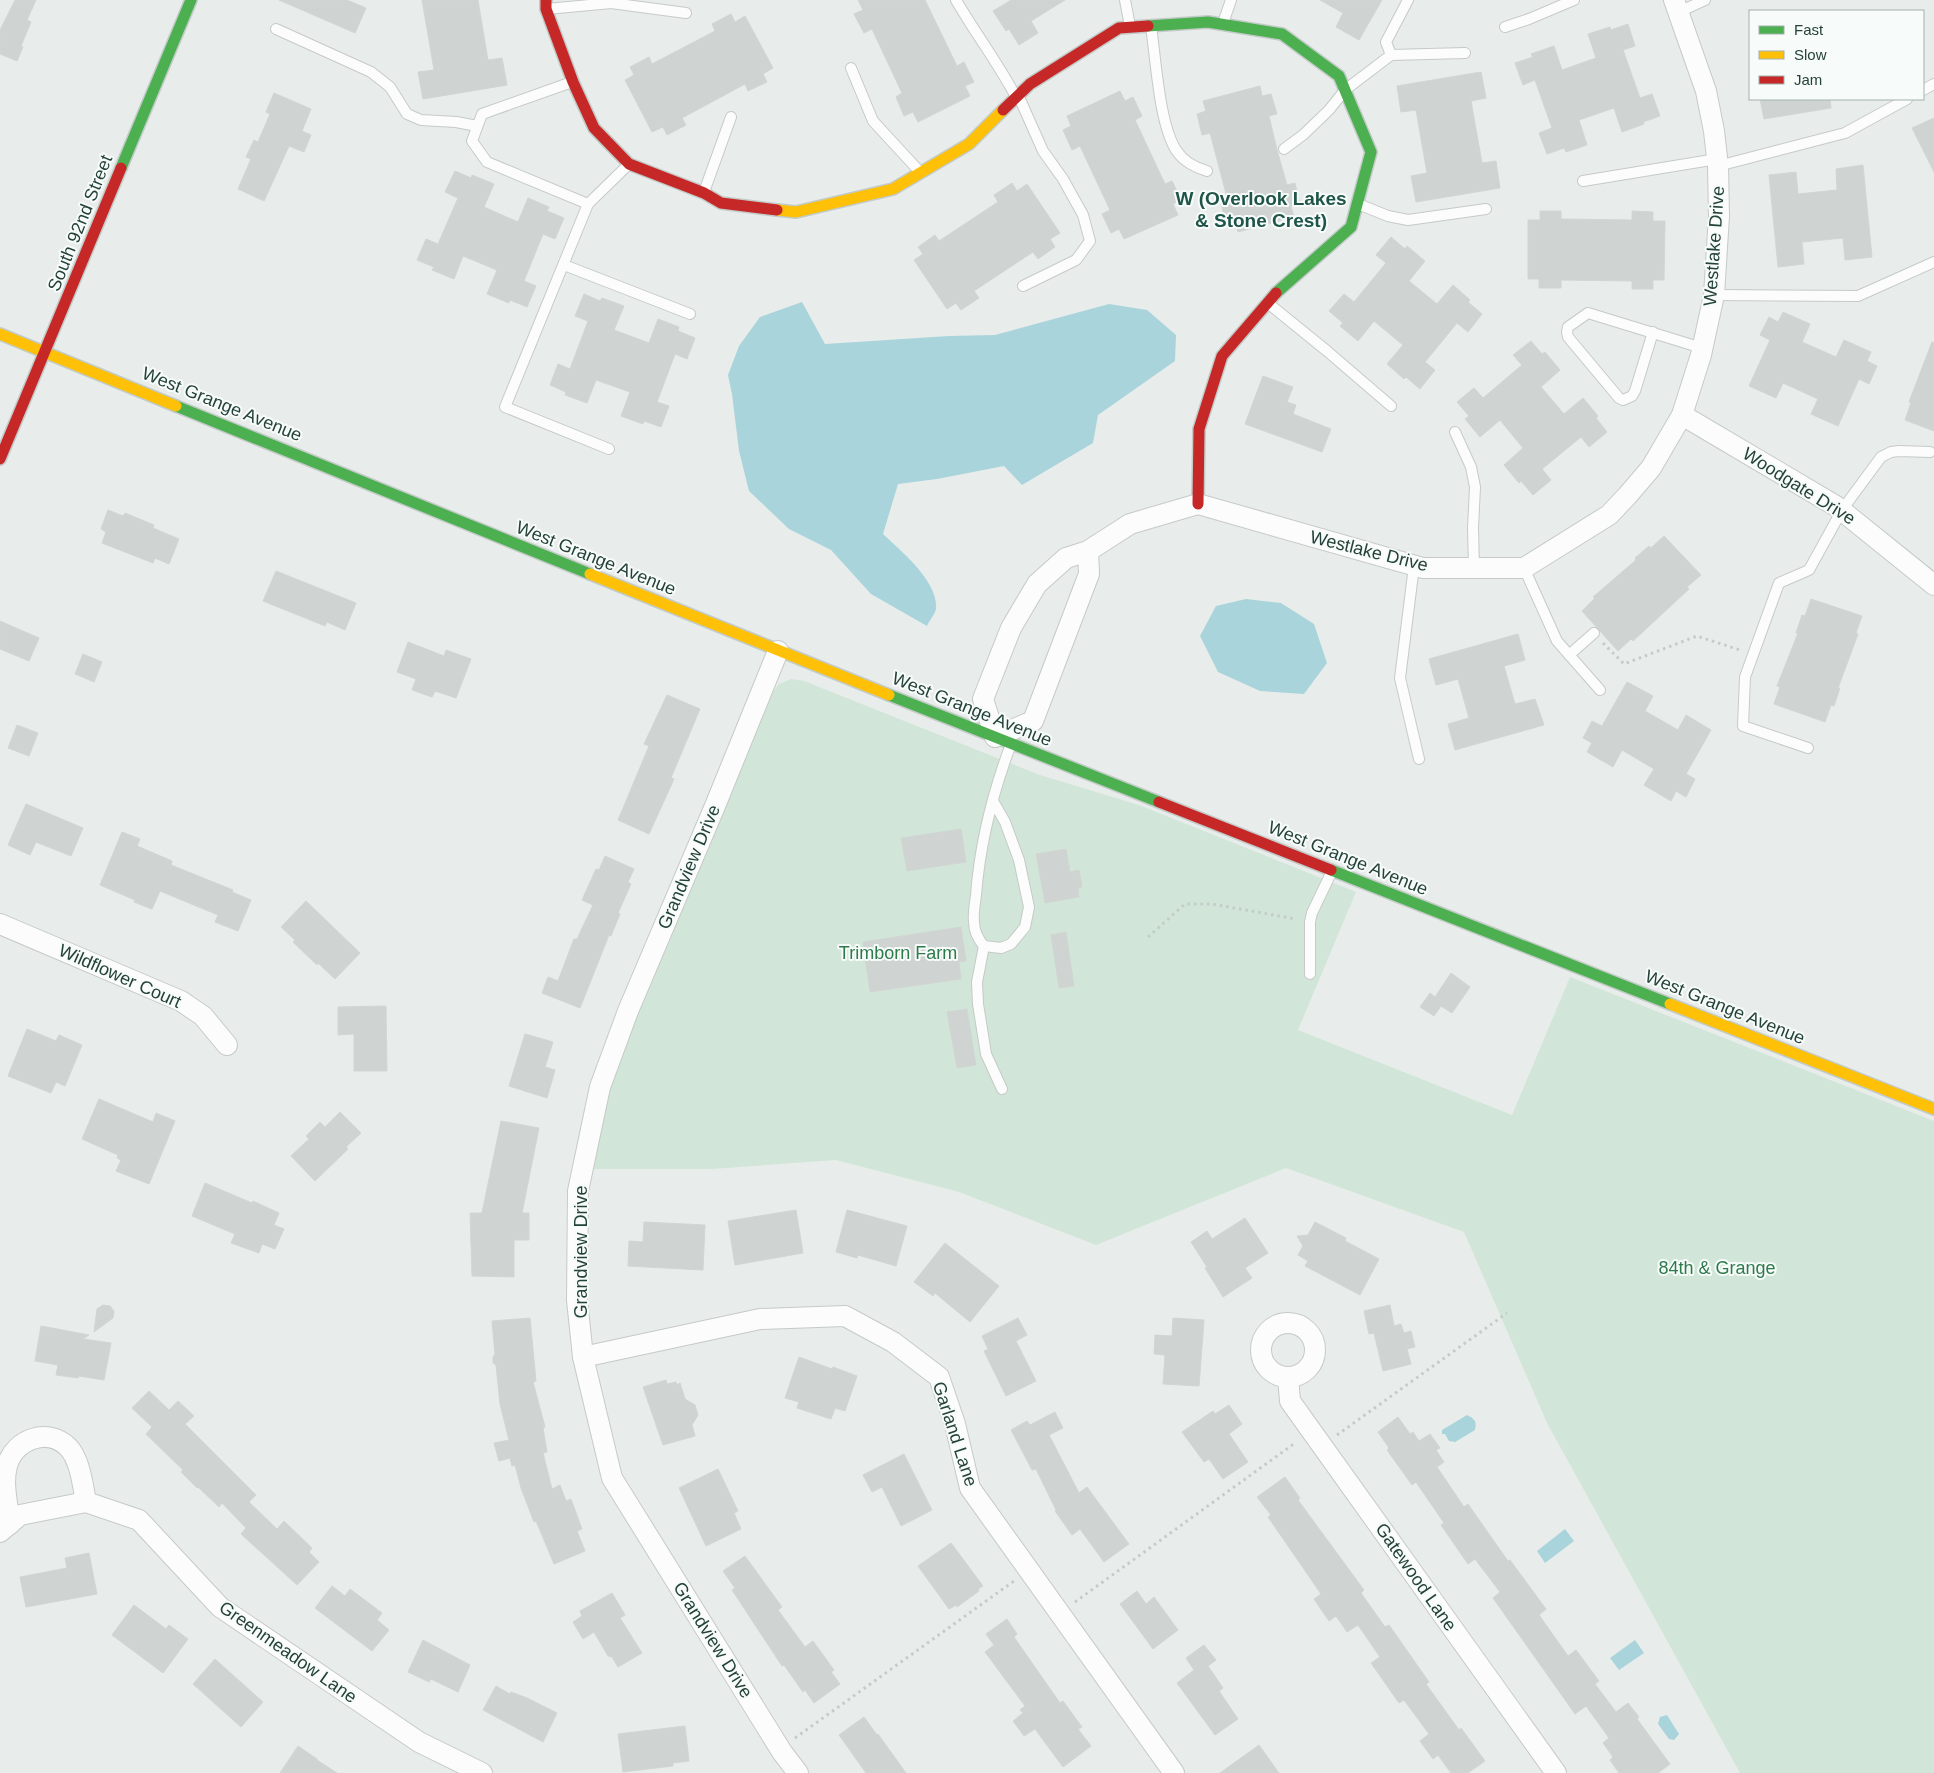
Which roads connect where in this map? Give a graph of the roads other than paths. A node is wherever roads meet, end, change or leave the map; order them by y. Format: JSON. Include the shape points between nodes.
{"nodes":[{"id":1,"x":191,"y":0,"type":"edge"},
{"id":2,"x":956,"y":0,"type":"edge"},
{"id":3,"x":1125,"y":0,"type":"edge"},
{"id":4,"x":1231,"y":0,"type":"edge"},
{"id":5,"x":1408,"y":0,"type":"edge"},
{"id":6,"x":1574,"y":0,"type":"edge"},
{"id":7,"x":1705,"y":0,"type":"edge"},
{"id":8,"x":546,"y":5,"type":"edge"},
{"id":9,"x":1676,"y":6,"type":"edge"},
{"id":10,"x":686,"y":13,"type":"dead end"},
{"id":11,"x":1223,"y":24,"type":"junction"},
{"id":12,"x":1151,"y":26,"type":"junction"},
{"id":13,"x":1130,"y":27,"type":"junction"},
{"id":14,"x":1505,"y":27,"type":"dead end"},
{"id":15,"x":276,"y":29,"type":"dead end"},
{"id":16,"x":1465,"y":53,"type":"dead end"},
{"id":17,"x":1391,"y":55,"type":"junction"},
{"id":18,"x":851,"y":68,"type":"dead end"},
{"id":19,"x":573,"y":82,"type":"junction"},
{"id":20,"x":1345,"y":90,"type":"junction"},
{"id":21,"x":1017,"y":97,"type":"junction"},
{"id":22,"x":1905,"y":100,"type":"edge"},
{"id":23,"x":731,"y":118,"type":"dead end"},
{"id":24,"x":477,"y":126,"type":"junction"},
{"id":25,"x":1284,"y":149,"type":"dead end"},
{"id":26,"x":1718,"y":162,"type":"junction"},
{"id":27,"x":629,"y":164,"type":"junction"},
{"id":28,"x":1207,"y":171,"type":"dead end"},
{"id":29,"x":921,"y":172,"type":"junction"},
{"id":30,"x":1584,"y":180,"type":"dead end"},
{"id":31,"x":704,"y":193,"type":"junction"},
{"id":32,"x":588,"y":204,"type":"junction"},
{"id":33,"x":1357,"y":204,"type":"junction"},
{"id":34,"x":1486,"y":210,"type":"dead end"},
{"id":35,"x":1934,"y":262,"type":"edge"},
{"id":36,"x":564,"y":265,"type":"junction"},
{"id":37,"x":1023,"y":286,"type":"dead end"},
{"id":38,"x":1714,"y":295,"type":"junction"},
{"id":39,"x":1268,"y":303,"type":"junction"},
{"id":40,"x":690,"y":314,"type":"dead end"},
{"id":41,"x":1653,"y":332,"type":"junction"},
{"id":42,"x":0,"y":334,"type":"edge"},
{"id":43,"x":1702,"y":348,"type":"junction"},
{"id":44,"x":46,"y":351,"type":"junction"},
{"id":45,"x":1391,"y":406,"type":"dead end"},
{"id":46,"x":1682,"y":415,"type":"junction"},
{"id":47,"x":1455,"y":432,"type":"dead end"},
{"id":48,"x":609,"y":449,"type":"dead end"},
{"id":49,"x":1930,"y":452,"type":"dead end"},
{"id":50,"x":0,"y":459,"type":"edge"},
{"id":51,"x":1198,"y":504,"type":"junction"},
{"id":52,"x":1842,"y":510,"type":"junction"},
{"id":53,"x":1088,"y":552,"type":"junction"},
{"id":54,"x":1414,"y":566,"type":"junction"},
{"id":55,"x":1474,"y":568,"type":"junction"},
{"id":56,"x":1524,"y":568,"type":"junction"},
{"id":57,"x":1934,"y":585,"type":"edge"},
{"id":58,"x":1594,"y":633,"type":"road end"},
{"id":59,"x":778,"y":651,"type":"junction"},
{"id":60,"x":1569,"y":655,"type":"junction"},
{"id":61,"x":1600,"y":690,"type":"dead end"},
{"id":62,"x":1003,"y":740,"type":"junction"},
{"id":63,"x":1808,"y":748,"type":"dead end"},
{"id":64,"x":1419,"y":759,"type":"dead end"},
{"id":65,"x":993,"y":801,"type":"junction"},
{"id":66,"x":1332,"y":870,"type":"junction"},
{"id":67,"x":0,"y":924,"type":"edge"},
{"id":68,"x":984,"y":946,"type":"junction"},
{"id":69,"x":1310,"y":974,"type":"dead end"},
{"id":70,"x":227,"y":1045,"type":"dead end"},
{"id":71,"x":1002,"y":1089,"type":"dead end"},
{"id":72,"x":1934,"y":1109,"type":"edge"},
{"id":73,"x":583,"y":1358,"type":"junction"},
{"id":74,"x":1288,"y":1377,"type":"dead end"},
{"id":75,"x":86,"y":1502,"type":"junction"},
{"id":76,"x":5,"y":1528,"type":"edge"},
{"id":77,"x":482,"y":1773,"type":"edge"},
{"id":78,"x":798,"y":1773,"type":"edge"},
{"id":79,"x":1174,"y":1773,"type":"edge"},
{"id":80,"x":1556,"y":1773,"type":"edge"}],
"edges":[{"from":1,"to":44,"type":"street","name":"South 92nd Street"},
{"from":2,"to":21,"type":"lane"},
{"from":3,"to":13,"type":"lane"},
{"from":4,"to":11,"type":"lane"},
{"from":5,"to":17,"type":"lane","via":[[1386,42]]},
{"from":6,"to":14,"type":"lane"},
{"from":7,"to":9,"type":"lane"},
{"from":8,"to":10,"type":"lane","via":[[611,3]]},
{"from":8,"to":19,"type":"street"},
{"from":9,"to":26,"type":"street","name":"Westlake Drive","via":[[1706,91]]},
{"from":11,"to":12,"type":"street"},
{"from":11,"to":20,"type":"street","via":[[1282,34],[1339,76]]},
{"from":12,"to":13,"type":"street"},
{"from":12,"to":28,"type":"lane","via":[[1165,124],[1176,151],[1195,168]]},
{"from":13,"to":21,"type":"street","via":[[1119,28],[1030,84]]},
{"from":15,"to":24,"type":"lane","via":[[371,72],[390,87],[407,114],[421,120]]},
{"from":16,"to":17,"type":"lane"},
{"from":17,"to":20,"type":"lane"},
{"from":18,"to":29,"type":"lane","via":[[873,121]]},
{"from":19,"to":24,"type":"lane","via":[[482,114]]},
{"from":19,"to":27,"type":"street","via":[[594,128]]},
{"from":20,"to":25,"type":"lane","via":[[1329,110]]},
{"from":20,"to":33,"type":"street","via":[[1371,152]]},
{"from":21,"to":29,"type":"street","via":[[969,144]]},
{"from":21,"to":37,"type":"lane","via":[[1043,150],[1083,215],[1090,241],[1076,260]]},
{"from":22,"to":26,"type":"lane","via":[[1845,133]]},
{"from":23,"to":31,"type":"lane"},
{"from":24,"to":32,"type":"lane","via":[[472,141],[487,162]]},
{"from":26,"to":30,"type":"lane"},
{"from":26,"to":38,"type":"street","name":"Westlake Drive","via":[[1719,216]]},
{"from":27,"to":31,"type":"street"},
{"from":27,"to":32,"type":"lane"},
{"from":29,"to":31,"type":"street","via":[[894,189],[796,212],[721,203]]},
{"from":32,"to":36,"type":"lane"},
{"from":33,"to":34,"type":"lane","via":[[1408,220]]},
{"from":33,"to":39,"type":"street","via":[[1351,226]]},
{"from":35,"to":38,"type":"lane","via":[[1858,296]]},
{"from":36,"to":40,"type":"lane"},
{"from":36,"to":48,"type":"lane","via":[[505,407]]},
{"from":38,"to":43,"type":"street","name":"Westlake Drive"},
{"from":39,"to":45,"type":"lane"},
{"from":39,"to":51,"type":"street","via":[[1222,356],[1198,429]]},
{"from":41,"to":41,"type":"lane","via":[[1588,313],[1566,332],[1623,400],[1635,391]]},
{"from":41,"to":43,"type":"lane"},
{"from":42,"to":44,"type":"street","name":"West Grange Avenue"},
{"from":43,"to":46,"type":"street","name":"Westlake Drive"},
{"from":44,"to":50,"type":"street","name":"South 92nd Street"},
{"from":44,"to":59,"type":"street","name":"West Grange Avenue"},
{"from":46,"to":52,"type":"street","name":"Woodgate Drive"},
{"from":46,"to":56,"type":"street","name":"Westlake Drive","via":[[1651,468],[1609,515]]},
{"from":47,"to":55,"type":"lane","via":[[1471,467],[1474,487]]},
{"from":49,"to":52,"type":"lane","via":[[1900,451],[1882,457]]},
{"from":51,"to":53,"type":"street","via":[[1130,524]]},
{"from":51,"to":54,"type":"street","name":"Westlake Drive"},
{"from":52,"to":57,"type":"street","name":"Woodgate Drive"},
{"from":52,"to":63,"type":"lane","via":[[1808,570],[1779,583],[1745,677],[1743,726]]},
{"from":53,"to":62,"type":"street","via":[[1089,574],[1033,721]]},
{"from":53,"to":62,"type":"street","via":[[1066,558],[1037,584],[1011,628],[983,699]]},
{"from":54,"to":55,"type":"street","name":"Westlake Drive"},
{"from":54,"to":64,"type":"lane","via":[[1400,678]]},
{"from":55,"to":56,"type":"street","name":"Westlake Drive"},
{"from":56,"to":60,"type":"lane","via":[[1557,641]]},
{"from":58,"to":60,"type":"lane"},
{"from":59,"to":62,"type":"street","name":"West Grange Avenue"},
{"from":59,"to":73,"type":"street","name":"Grandview Drive","via":[[628,1011],[600,1087],[578,1191],[578,1300]]},
{"from":60,"to":61,"type":"lane"},
{"from":62,"to":65,"type":"lane"},
{"from":62,"to":66,"type":"street","name":"West Grange Avenue"},
{"from":65,"to":68,"type":"lane","via":[[977,876],[974,921],[976,936]]},
{"from":65,"to":68,"type":"lane","via":[[1005,822],[1019,860],[1029,907],[1025,927],[1010,944],[1001,948]]},
{"from":66,"to":69,"type":"lane","via":[[1310,922]]},
{"from":66,"to":72,"type":"street","name":"West Grange Avenue"},
{"from":67,"to":70,"type":"street","name":"Wildflower Court","via":[[181,1001],[203,1016]]},
{"from":68,"to":71,"type":"lane","via":[[977,982],[978,1004],[986,1054]]},
{"from":73,"to":78,"type":"street","name":"Grandview Drive","via":[[612,1478]]},
{"from":73,"to":79,"type":"street","name":"Garland Lane","via":[[760,1320],[845,1316],[893,1342],[939,1377],[955,1424],[970,1488]]},
{"from":74,"to":80,"type":"street","name":"Gatewood Lane","via":[[1290,1401]]},
{"from":75,"to":76,"type":"street","name":"Greenmeadow Lane","via":[[20,1515]]},
{"from":75,"to":76,"type":"street","via":[[79,1467],[68,1447],[56,1440],[40,1437],[24,1441],[13,1450],[7,1465]]},
{"from":75,"to":77,"type":"street","name":"Greenmeadow Lane","via":[[139,1520],[220,1607],[419,1742]]}]}
